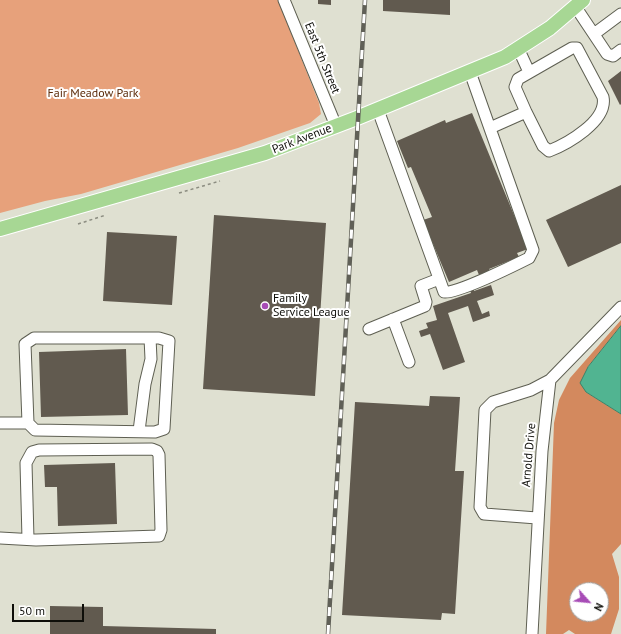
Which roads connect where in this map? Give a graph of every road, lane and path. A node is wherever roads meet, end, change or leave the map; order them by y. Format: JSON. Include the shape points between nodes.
{"nodes":[{"id":1,"x":284,"y":0,"type":"edge"},
{"id":2,"x":579,"y":3,"type":"edge"},
{"id":3,"x":621,"y":14,"type":"edge"},
{"id":4,"x":594,"y":34,"type":"junction"},
{"id":5,"x":518,"y":48,"type":"junction"},
{"id":6,"x":621,"y":50,"type":"edge"},
{"id":7,"x":470,"y":72,"type":"junction"},
{"id":8,"x":529,"y":72,"type":"junction"},
{"id":9,"x":378,"y":110,"type":"junction"},
{"id":10,"x":526,"y":112,"type":"junction"},
{"id":11,"x":336,"y":126,"type":"junction"},
{"id":12,"x":490,"y":128,"type":"junction"},
{"id":13,"x":220,"y":181,"type":"dead end"},
{"id":14,"x":178,"y":194,"type":"dead end"},
{"id":15,"x":106,"y":215,"type":"dead end"},
{"id":16,"x":78,"y":224,"type":"dead end"},
{"id":17,"x":0,"y":229,"type":"edge"},
{"id":18,"x":439,"y":279,"type":"junction"},
{"id":19,"x":621,"y":307,"type":"edge"},
{"id":20,"x":393,"y":319,"type":"junction"},
{"id":21,"x":369,"y":328,"type":"dead end"},
{"id":22,"x":150,"y":338,"type":"junction"},
{"id":23,"x":408,"y":362,"type":"dead end"},
{"id":24,"x":550,"y":380,"type":"junction"},
{"id":25,"x":0,"y":423,"type":"edge"},
{"id":26,"x":28,"y":423,"type":"junction"},
{"id":27,"x":140,"y":431,"type":"junction"},
{"id":28,"x":538,"y":518,"type":"junction"},
{"id":29,"x":0,"y":538,"type":"edge"},
{"id":30,"x":28,"y":538,"type":"junction"},
{"id":31,"x":532,"y":634,"type":"edge"}],
"edges":[{"from":1,"to":11,"type":"street","name":"East 5th Street"},
{"from":2,"to":4,"type":"street"},
{"from":2,"to":5,"type":"main road","name":"Park Avenue","via":[[550,28]]},
{"from":3,"to":4,"type":"street"},
{"from":4,"to":6,"type":"street","via":[[606,54],[613,56]]},
{"from":5,"to":7,"type":"main road","name":"Park Avenue","via":[[505,57]]},
{"from":5,"to":8,"type":"street"},
{"from":7,"to":9,"type":"main road","name":"Park Avenue"},
{"from":7,"to":12,"type":"street"},
{"from":8,"to":10,"type":"street","via":[[518,79],[515,87]]},
{"from":8,"to":10,"type":"street","via":[[572,48],[577,48],[604,103],[598,117],[588,129],[549,151],[543,146]]},
{"from":9,"to":11,"type":"main road","name":"Park Avenue"},
{"from":9,"to":18,"type":"street"},
{"from":10,"to":12,"type":"street"},
{"from":11,"to":17,"type":"main road","name":"Park Avenue","via":[[265,153]]},
{"from":12,"to":18,"type":"street","via":[[533,250],[532,255],[509,268],[449,293],[444,292]]},
{"from":13,"to":14,"type":"path"},
{"from":15,"to":16,"type":"path"},
{"from":18,"to":20,"type":"street","via":[[421,286],[425,306]]},
{"from":19,"to":24,"type":"street"},
{"from":20,"to":21,"type":"street"},
{"from":20,"to":23,"type":"street"},
{"from":22,"to":26,"type":"street","via":[[34,338],[25,344]]},
{"from":22,"to":27,"type":"street","via":[[151,359],[145,384]]},
{"from":22,"to":27,"type":"street","via":[[169,341],[164,429],[155,432]]},
{"from":24,"to":28,"type":"street","name":"Arnold Drive"},
{"from":24,"to":28,"type":"street","via":[[531,390],[493,402],[485,410],[480,507],[484,514]]},
{"from":25,"to":26,"type":"street"},
{"from":26,"to":27,"type":"street","via":[[35,430]]},
{"from":28,"to":31,"type":"street","name":"Arnold Drive"},
{"from":29,"to":30,"type":"street"},
{"from":30,"to":30,"type":"street","via":[[36,540],[159,536],[161,523],[157,450],[32,452],[26,463]]}]}
